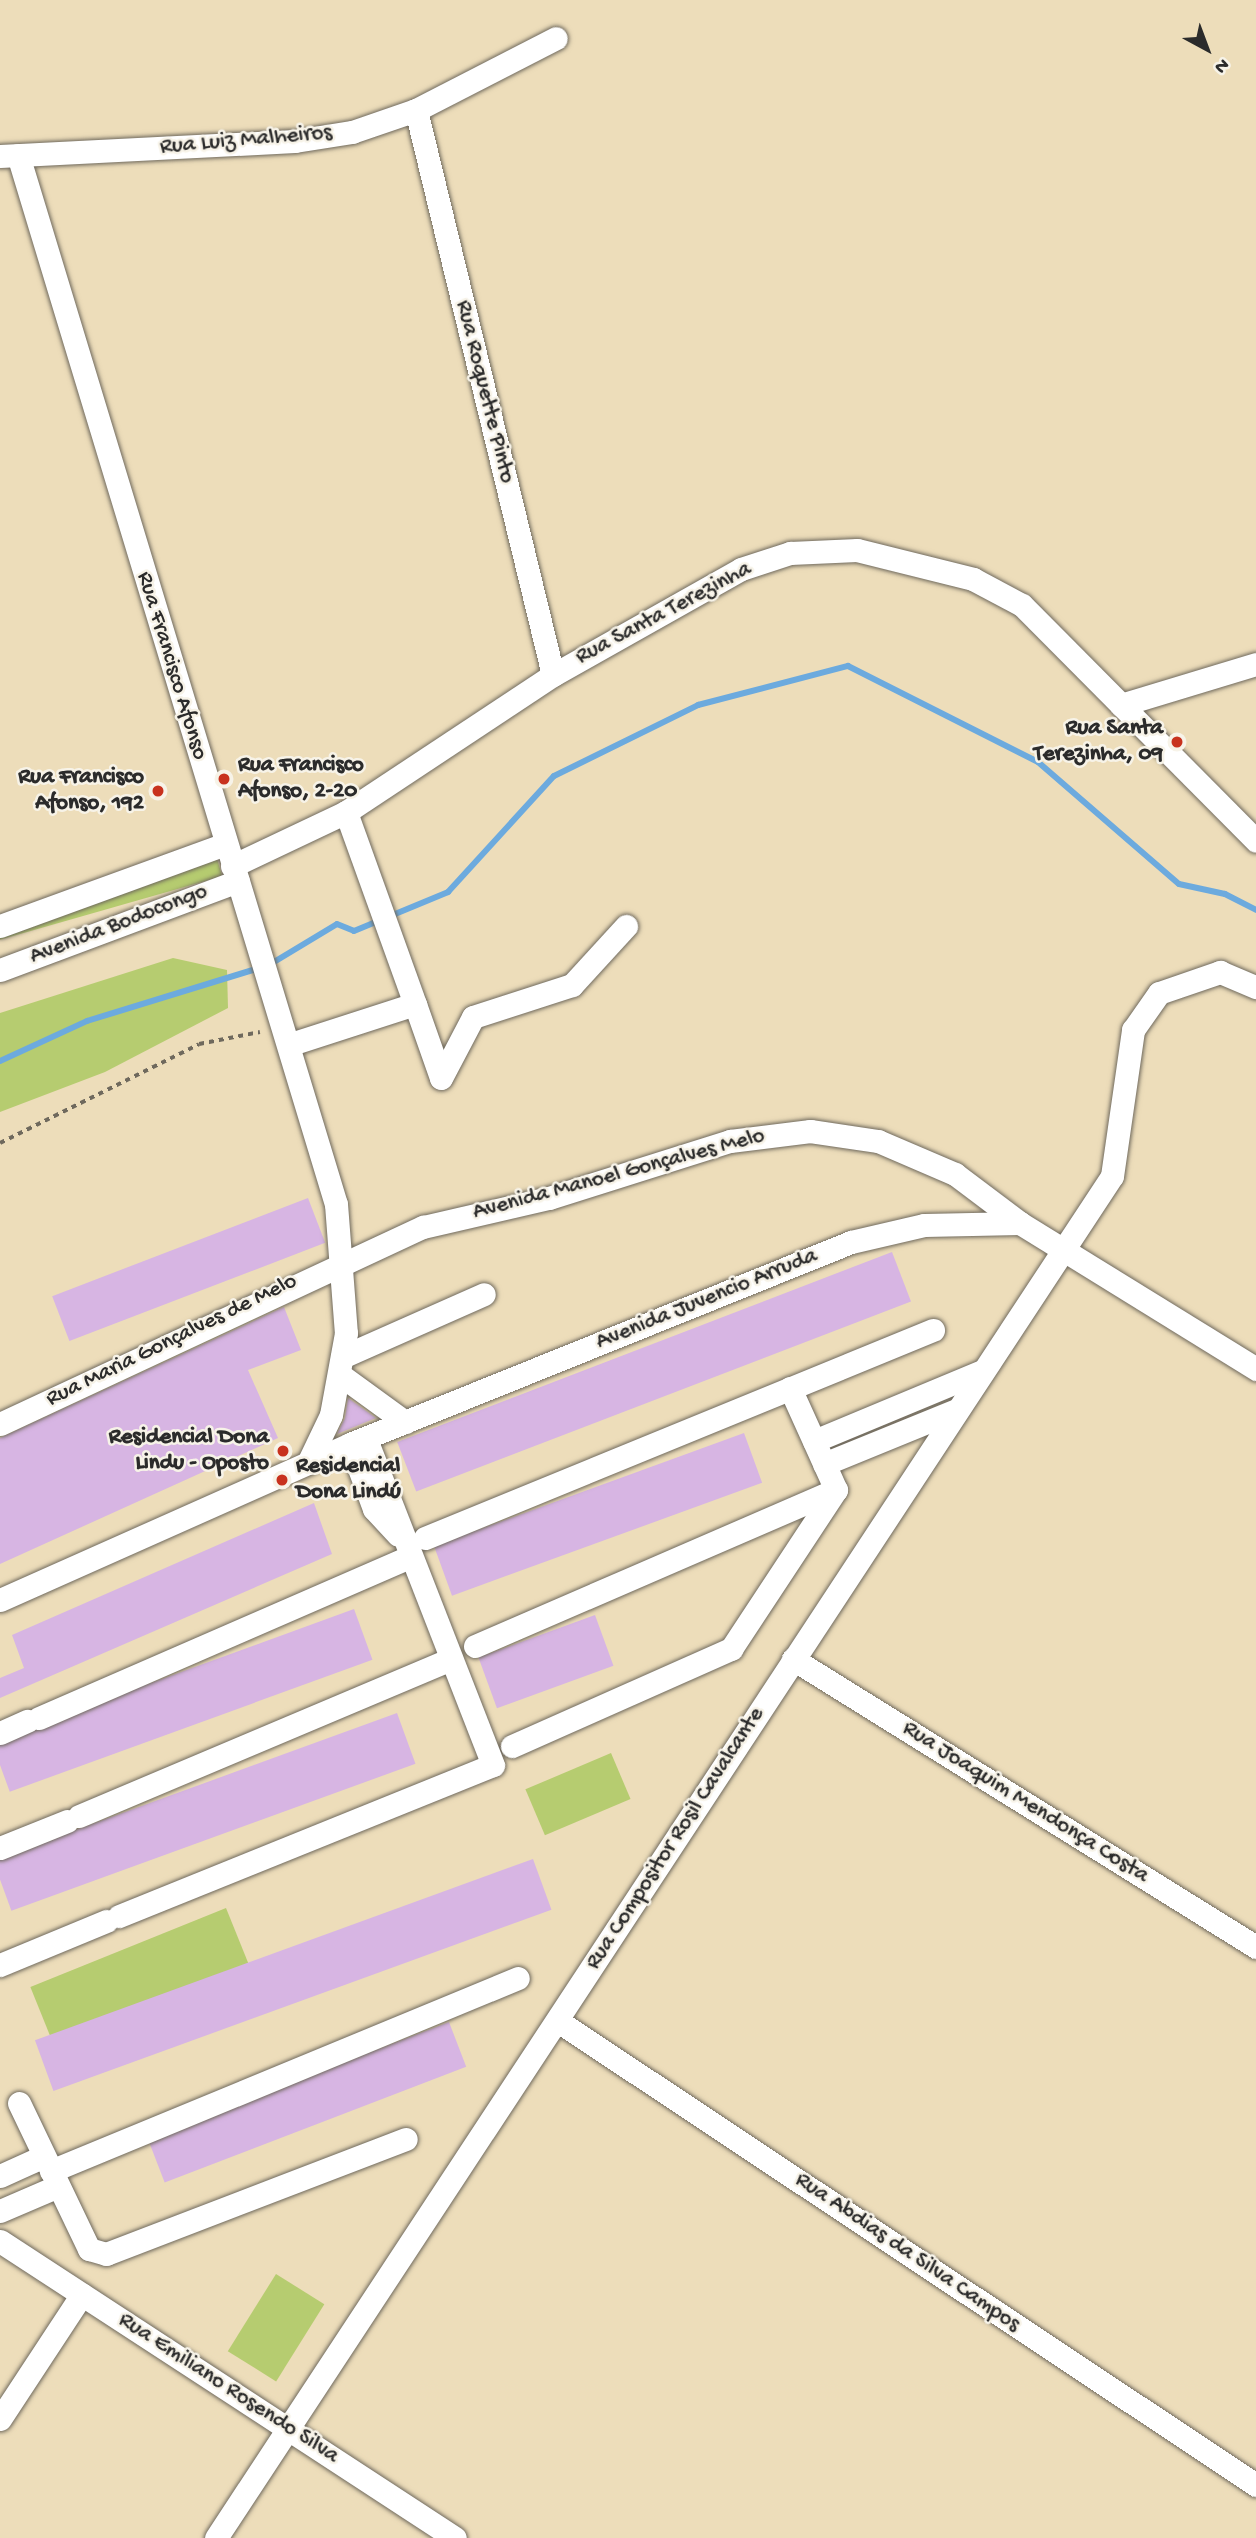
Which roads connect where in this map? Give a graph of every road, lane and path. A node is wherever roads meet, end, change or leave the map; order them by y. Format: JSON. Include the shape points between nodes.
{"nodes":[{"id":1,"x":556,"y":38,"type":"dead end"},
{"id":2,"x":416,"y":110,"type":"junction"},
{"id":3,"x":9,"y":155,"type":"edge"},
{"id":4,"x":1256,"y":664,"type":"edge"},
{"id":5,"x":553,"y":675,"type":"junction"},
{"id":6,"x":1121,"y":705,"type":"junction"},
{"id":7,"x":346,"y":813,"type":"junction"},
{"id":8,"x":1256,"y":841,"type":"edge"},
{"id":9,"x":225,"y":844,"type":"junction"},
{"id":10,"x":235,"y":874,"type":"junction"},
{"id":11,"x":0,"y":926,"type":"edge"},
{"id":12,"x":626,"y":926,"type":"dead end"},
{"id":13,"x":0,"y":970,"type":"edge"},
{"id":14,"x":1256,"y":987,"type":"edge"},
{"id":15,"x":415,"y":1004,"type":"junction"},
{"id":16,"x":289,"y":1035,"type":"junction"},
{"id":17,"x":0,"y":1143,"type":"edge"},
{"id":18,"x":1020,"y":1223,"type":"junction"},
{"id":19,"x":1060,"y":1248,"type":"junction"},
{"id":20,"x":344,"y":1259,"type":"junction"},
{"id":21,"x":484,"y":1294,"type":"dead end"},
{"id":22,"x":933,"y":1330,"type":"dead end"},
{"id":23,"x":341,"y":1366,"type":"junction"},
{"id":24,"x":1256,"y":1369,"type":"edge"},
{"id":25,"x":980,"y":1372,"type":"junction"},
{"id":26,"x":790,"y":1388,"type":"junction"},
{"id":27,"x":954,"y":1411,"type":"junction"},
{"id":28,"x":405,"y":1422,"type":"junction"},
{"id":29,"x":0,"y":1424,"type":"edge"},
{"id":30,"x":358,"y":1441,"type":"junction"},
{"id":31,"x":814,"y":1441,"type":"junction"},
{"id":32,"x":308,"y":1463,"type":"junction"},
{"id":33,"x":824,"y":1464,"type":"junction"},
{"id":34,"x":836,"y":1490,"type":"junction"},
{"id":35,"x":413,"y":1544,"type":"junction"},
{"id":36,"x":0,"y":1600,"type":"edge"},
{"id":37,"x":475,"y":1646,"type":"dead end"},
{"id":38,"x":451,"y":1659,"type":"junction"},
{"id":39,"x":793,"y":1659,"type":"junction"},
{"id":40,"x":0,"y":1733,"type":"edge"},
{"id":41,"x":512,"y":1746,"type":"dead end"},
{"id":42,"x":0,"y":1848,"type":"edge"},
{"id":43,"x":1256,"y":1947,"type":"edge"},
{"id":44,"x":0,"y":1965,"type":"edge"},
{"id":45,"x":518,"y":1978,"type":"dead end"},
{"id":46,"x":558,"y":2021,"type":"junction"},
{"id":47,"x":19,"y":2103,"type":"dead end"},
{"id":48,"x":406,"y":2139,"type":"dead end"},
{"id":49,"x":51,"y":2171,"type":"junction"},
{"id":50,"x":0,"y":2176,"type":"edge"},
{"id":51,"x":0,"y":2211,"type":"edge"},
{"id":52,"x":0,"y":2241,"type":"edge"},
{"id":53,"x":82,"y":2294,"type":"junction"},
{"id":54,"x":0,"y":2419,"type":"edge"},
{"id":55,"x":292,"y":2431,"type":"junction"},
{"id":56,"x":1256,"y":2485,"type":"edge"},
{"id":57,"x":216,"y":2538,"type":"edge"},
{"id":58,"x":455,"y":2538,"type":"edge"}],
"edges":[{"from":1,"to":2,"type":"street","name":"Rua Luiz Malheiros"},
{"from":2,"to":3,"type":"street","name":"Rua Luiz Malheiros","via":[[352,132],[295,141]]},
{"from":2,"to":5,"type":"street","name":"Rua Roquette Pinto"},
{"from":3,"to":9,"type":"street","name":"Rua Francisco Afonso"},
{"from":4,"to":6,"type":"street"},
{"from":5,"to":6,"type":"street","name":"Rua Santa Terezinha","via":[[741,569],[790,553],[857,550],[973,579],[1022,605]]},
{"from":5,"to":7,"type":"street","name":"Avenida Bodocongo"},
{"from":6,"to":8,"type":"street","name":"Rua Santa Terezinha"},
{"from":7,"to":10,"type":"street","name":"Avenida Bodocongo"},
{"from":7,"to":15,"type":"street"},
{"from":9,"to":10,"type":"street","name":"Rua Francisco Afonso"},
{"from":9,"to":11,"type":"street","name":"Avenida Bodocongo"},
{"from":10,"to":13,"type":"street","name":"Avenida Bodocongo"},
{"from":10,"to":16,"type":"street","name":"Rua Francisco Afonso"},
{"from":12,"to":15,"type":"street","via":[[572,985],[473,1017],[441,1078]]},
{"from":14,"to":19,"type":"street","name":"Rua Compositor Rosil Cavalcante","via":[[1220,972],[1159,993],[1133,1030],[1112,1176]]},
{"from":15,"to":16,"type":"street"},
{"from":16,"to":17,"type":"path","via":[[199,1044]]},
{"from":16,"to":20,"type":"street","name":"Rua Francisco Afonso","via":[[336,1204]]},
{"from":18,"to":19,"type":"street","name":"Avenida Manoel Gonçalves Melo"},
{"from":18,"to":20,"type":"street","name":"Avenida Manoel Gonçalves Melo","via":[[955,1174],[908,1152],[810,1131],[730,1141],[549,1198],[423,1227]]},
{"from":18,"to":28,"type":"street","name":"Avenida Juvencio Arruda","via":[[885,1231]]},
{"from":19,"to":24,"type":"street","name":"Avenida Manoel Gonçalves Melo"},
{"from":19,"to":25,"type":"street","name":"Rua Compositor Rosil Cavalcante"},
{"from":20,"to":23,"type":"street","name":"Rua Francisco Afonso"},
{"from":20,"to":29,"type":"street","name":"Rua Maria Gonçalves de Melo"},
{"from":21,"to":23,"type":"street"},
{"from":22,"to":26,"type":"street"},
{"from":23,"to":28,"type":"street"},
{"from":23,"to":32,"type":"street","name":"Rua Francisco Afonso","via":[[327,1428]]},
{"from":25,"to":27,"type":"street","name":"Rua Compositor Rosil Cavalcante"},
{"from":25,"to":31,"type":"street"},
{"from":26,"to":31,"type":"street"},
{"from":26,"to":35,"type":"street"},
{"from":27,"to":33,"type":"street"},
{"from":27,"to":39,"type":"street","name":"Rua Compositor Rosil Cavalcante"},
{"from":28,"to":30,"type":"street","name":"Avenida Juvencio Arruda"},
{"from":30,"to":32,"type":"street","name":"Avenida Juvencio Arruda"},
{"from":30,"to":35,"type":"street"},
{"from":31,"to":33,"type":"street"},
{"from":32,"to":36,"type":"street"},
{"from":33,"to":34,"type":"street"},
{"from":34,"to":37,"type":"street"},
{"from":34,"to":41,"type":"street","via":[[731,1649]]},
{"from":35,"to":38,"type":"street"},
{"from":35,"to":40,"type":"street"},
{"from":38,"to":42,"type":"street"},
{"from":38,"to":44,"type":"street","via":[[493,1765]]},
{"from":39,"to":43,"type":"street","name":"Rua Joaquim Mendonça Costa"},
{"from":39,"to":46,"type":"street","name":"Rua Compositor Rosil Cavalcante"},
{"from":45,"to":49,"type":"street"},
{"from":46,"to":55,"type":"street","name":"Rua Compositor Rosil Cavalcante"},
{"from":46,"to":56,"type":"street","name":"Rua Abdias da Silva Campos"},
{"from":47,"to":49,"type":"street"},
{"from":48,"to":49,"type":"street","via":[[106,2254],[89,2249]]},
{"from":49,"to":50,"type":"street"},
{"from":49,"to":51,"type":"street"},
{"from":52,"to":53,"type":"street","name":"Rua Emiliano Rosendo Silva"},
{"from":53,"to":54,"type":"street"},
{"from":53,"to":55,"type":"street","name":"Rua Emiliano Rosendo Silva"},
{"from":55,"to":57,"type":"street","name":"Rua Compositor Rosil Cavalcante"},
{"from":55,"to":58,"type":"street","name":"Rua Emiliano Rosendo Silva"}]}
